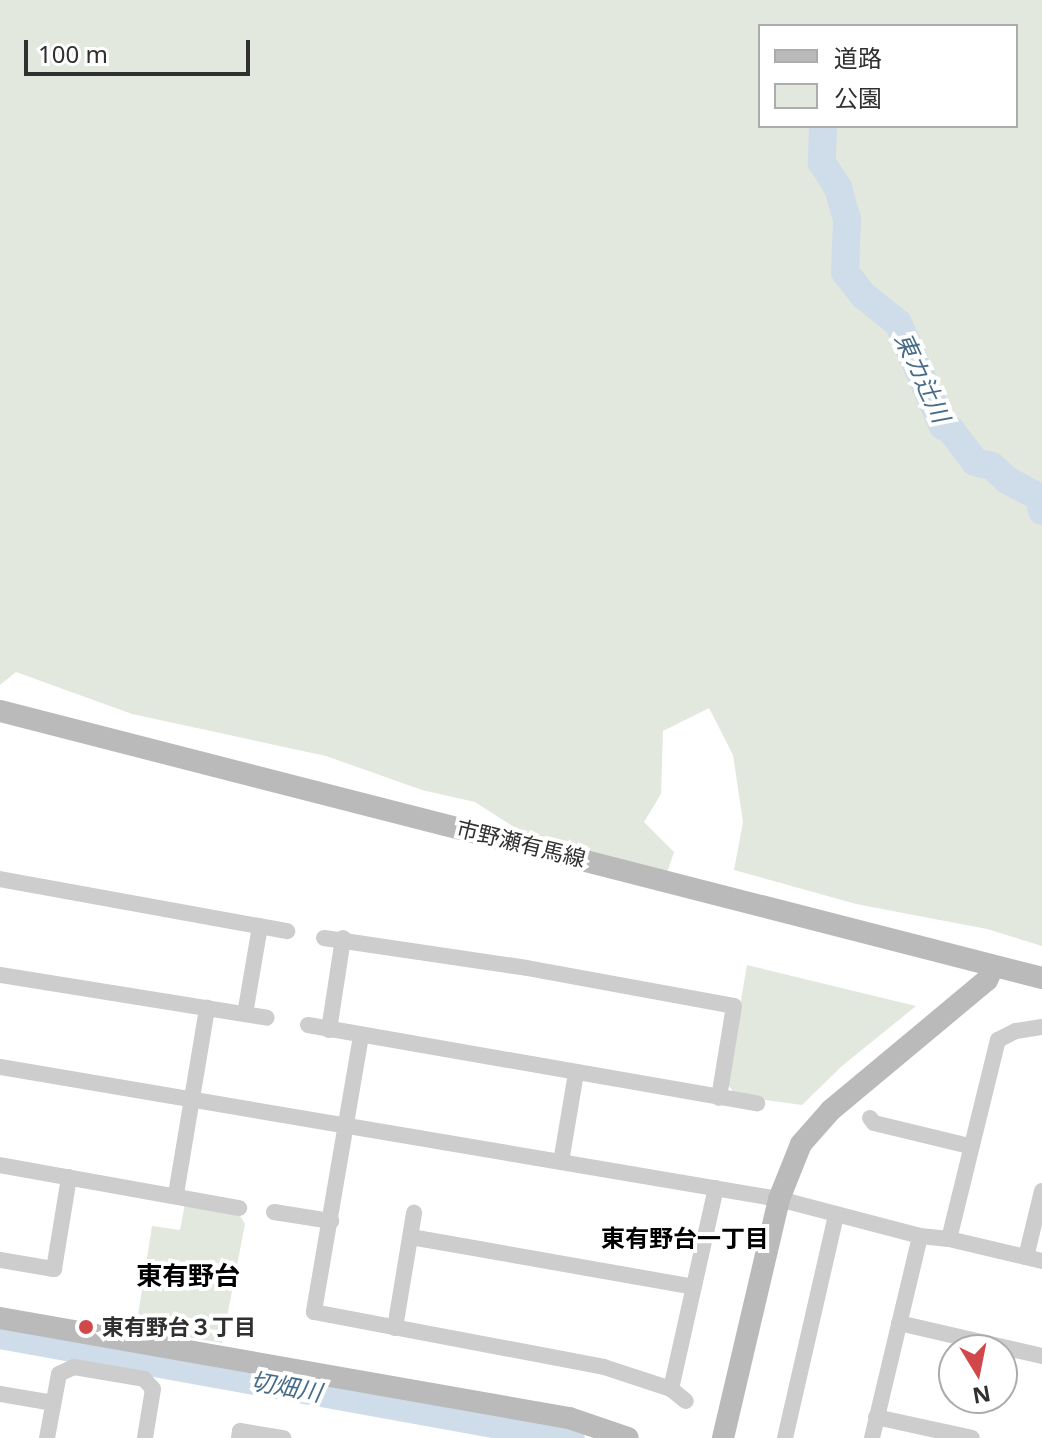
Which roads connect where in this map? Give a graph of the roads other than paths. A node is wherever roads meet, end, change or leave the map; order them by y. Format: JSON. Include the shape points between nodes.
{"nodes":[{"id":1,"x":0,"y":711,"type":"edge"},
{"id":2,"x":0,"y":879,"type":"edge"},
{"id":3,"x":260,"y":926,"type":"junction"},
{"id":4,"x":287,"y":931,"type":"dead end"},
{"id":5,"x":324,"y":938,"type":"dead end"},
{"id":6,"x":343,"y":938,"type":"junction"},
{"id":7,"x":993,"y":967,"type":"junction"},
{"id":8,"x":0,"y":975,"type":"edge"},
{"id":9,"x":1042,"y":978,"type":"edge"},
{"id":10,"x":207,"y":1008,"type":"junction"},
{"id":11,"x":245,"y":1014,"type":"junction"},
{"id":12,"x":267,"y":1018,"type":"dead end"},
{"id":13,"x":308,"y":1025,"type":"dead end"},
{"id":14,"x":1042,"y":1027,"type":"edge"},
{"id":15,"x":329,"y":1030,"type":"junction"},
{"id":16,"x":361,"y":1036,"type":"junction"},
{"id":17,"x":0,"y":1067,"type":"edge"},
{"id":18,"x":576,"y":1073,"type":"junction"},
{"id":19,"x":719,"y":1098,"type":"junction"},
{"id":20,"x":192,"y":1099,"type":"junction"},
{"id":21,"x":757,"y":1103,"type":"dead end"},
{"id":22,"x":870,"y":1118,"type":"dead end"},
{"id":23,"x":348,"y":1126,"type":"junction"},
{"id":24,"x":969,"y":1146,"type":"junction"},
{"id":25,"x":561,"y":1162,"type":"junction"},
{"id":26,"x":0,"y":1165,"type":"edge"},
{"id":27,"x":69,"y":1177,"type":"junction"},
{"id":28,"x":716,"y":1188,"type":"junction"},
{"id":29,"x":1042,"y":1191,"type":"edge"},
{"id":30,"x":176,"y":1194,"type":"junction"},
{"id":31,"x":779,"y":1199,"type":"junction"},
{"id":32,"x":239,"y":1208,"type":"dead end"},
{"id":33,"x":274,"y":1212,"type":"dead end"},
{"id":34,"x":414,"y":1213,"type":"dead end"},
{"id":35,"x":836,"y":1215,"type":"junction"},
{"id":36,"x":331,"y":1221,"type":"junction"},
{"id":37,"x":920,"y":1236,"type":"junction"},
{"id":38,"x":411,"y":1237,"type":"junction"},
{"id":39,"x":949,"y":1239,"type":"junction"},
{"id":40,"x":1034,"y":1259,"type":"edge"},
{"id":41,"x":0,"y":1260,"type":"edge"},
{"id":42,"x":694,"y":1287,"type":"junction"},
{"id":43,"x":0,"y":1318,"type":"edge"},
{"id":44,"x":899,"y":1323,"type":"junction"},
{"id":45,"x":395,"y":1328,"type":"junction"},
{"id":46,"x":1042,"y":1356,"type":"edge"},
{"id":47,"x":671,"y":1389,"type":"junction"},
{"id":48,"x":0,"y":1394,"type":"edge"},
{"id":49,"x":686,"y":1401,"type":"dead end"},
{"id":50,"x":53,"y":1403,"type":"junction"},
{"id":51,"x":876,"y":1417,"type":"junction"},
{"id":52,"x":47,"y":1438,"type":"edge"},
{"id":53,"x":145,"y":1438,"type":"edge"},
{"id":54,"x":239,"y":1438,"type":"edge"},
{"id":55,"x":283,"y":1438,"type":"edge"},
{"id":56,"x":628,"y":1438,"type":"edge"},
{"id":57,"x":723,"y":1438,"type":"edge"},
{"id":58,"x":785,"y":1438,"type":"edge"},
{"id":59,"x":872,"y":1438,"type":"edge"},
{"id":60,"x":972,"y":1438,"type":"edge"}],
"edges":[{"from":1,"to":7,"type":"street","name":"市野瀬有馬線"},
{"from":2,"to":3,"type":"street"},
{"from":3,"to":4,"type":"street"},
{"from":3,"to":11,"type":"street"},
{"from":5,"to":6,"type":"street"},
{"from":6,"to":15,"type":"street"},
{"from":6,"to":19,"type":"street","via":[[734,1006]]},
{"from":7,"to":9,"type":"street","name":"市野瀬有馬線"},
{"from":7,"to":31,"type":"street","via":[[985,982],[831,1110],[801,1144]]},
{"from":8,"to":10,"type":"street"},
{"from":10,"to":11,"type":"street"},
{"from":10,"to":20,"type":"street"},
{"from":11,"to":12,"type":"street"},
{"from":13,"to":15,"type":"street"},
{"from":14,"to":24,"type":"street","via":[[998,1040]]},
{"from":15,"to":16,"type":"street"},
{"from":16,"to":18,"type":"street"},
{"from":16,"to":23,"type":"street"},
{"from":17,"to":20,"type":"street"},
{"from":18,"to":19,"type":"street"},
{"from":18,"to":25,"type":"street"},
{"from":19,"to":21,"type":"street"},
{"from":20,"to":23,"type":"street"},
{"from":20,"to":30,"type":"street"},
{"from":22,"to":24,"type":"street"},
{"from":23,"to":25,"type":"street"},
{"from":23,"to":36,"type":"street"},
{"from":24,"to":39,"type":"street"},
{"from":25,"to":28,"type":"street"},
{"from":26,"to":27,"type":"street"},
{"from":27,"to":30,"type":"street"},
{"from":27,"to":41,"type":"street","via":[[54,1269]]},
{"from":28,"to":31,"type":"street"},
{"from":28,"to":42,"type":"street"},
{"from":29,"to":40,"type":"street"},
{"from":30,"to":32,"type":"street"},
{"from":31,"to":35,"type":"street"},
{"from":31,"to":57,"type":"street"},
{"from":33,"to":36,"type":"street"},
{"from":34,"to":38,"type":"street"},
{"from":35,"to":37,"type":"street"},
{"from":35,"to":58,"type":"street"},
{"from":36,"to":45,"type":"street","via":[[314,1312]]},
{"from":37,"to":39,"type":"street"},
{"from":37,"to":44,"type":"street"},
{"from":38,"to":42,"type":"street"},
{"from":38,"to":45,"type":"street"},
{"from":39,"to":40,"type":"street"},
{"from":42,"to":47,"type":"street"},
{"from":43,"to":56,"type":"street","via":[[569,1418]]},
{"from":44,"to":46,"type":"street"},
{"from":44,"to":51,"type":"street"},
{"from":45,"to":47,"type":"street","via":[[604,1367]]},
{"from":47,"to":49,"type":"street"},
{"from":48,"to":50,"type":"street"},
{"from":50,"to":52,"type":"street"},
{"from":50,"to":53,"type":"street","via":[[59,1374],[74,1367],[144,1379],[153,1389]]},
{"from":51,"to":59,"type":"street"},
{"from":51,"to":60,"type":"street"},
{"from":54,"to":55,"type":"street","via":[[240,1431]]}]}
